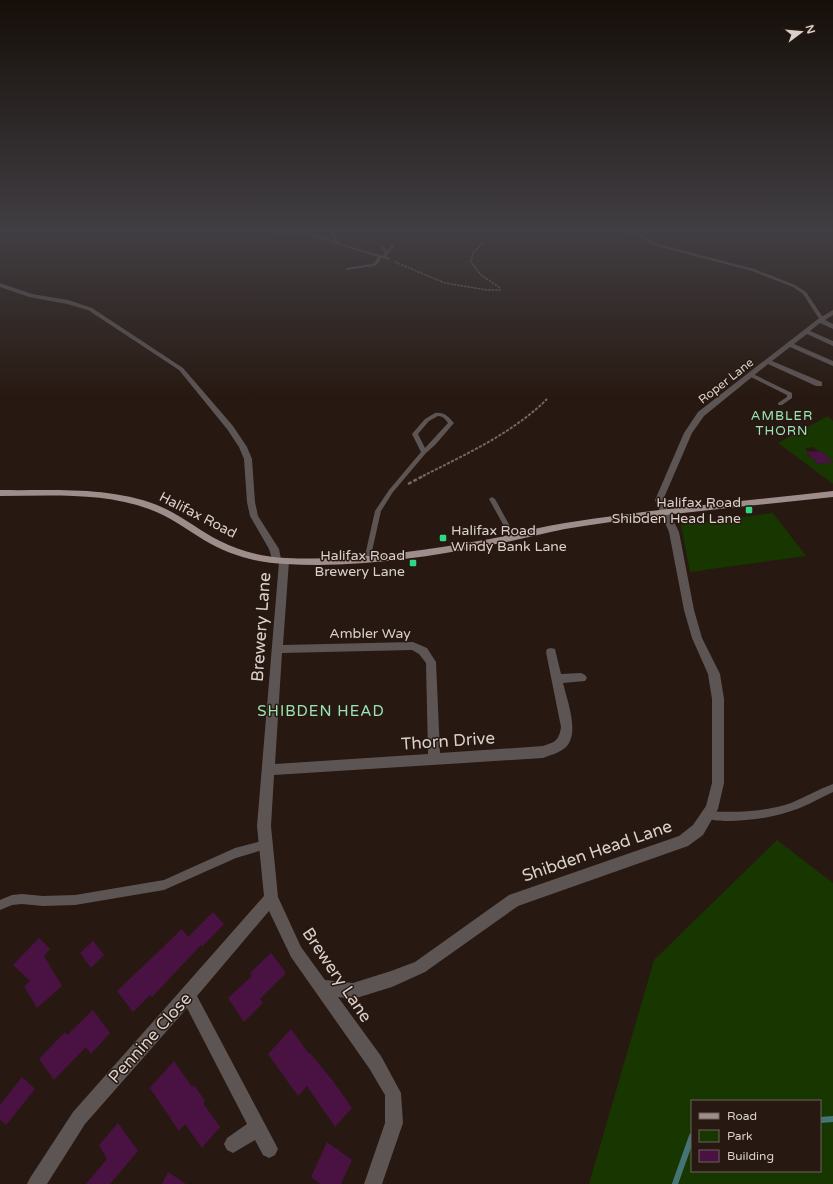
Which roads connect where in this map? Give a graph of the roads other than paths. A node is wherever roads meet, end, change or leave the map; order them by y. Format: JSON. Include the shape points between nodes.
{"nodes":[{"id":1,"x":4,"y":286,"type":"edge"},
{"id":2,"x":794,"y":286,"type":"edge"},
{"id":3,"x":833,"y":312,"type":"edge"},
{"id":4,"x":821,"y":319,"type":"junction"},
{"id":5,"x":833,"y":327,"type":"edge"},
{"id":6,"x":806,"y":331,"type":"junction"},
{"id":7,"x":790,"y":344,"type":"junction"},
{"id":8,"x":833,"y":344,"type":"edge"},
{"id":9,"x":768,"y":362,"type":"junction"},
{"id":10,"x":833,"y":364,"type":"edge"},
{"id":11,"x":751,"y":375,"type":"junction"},
{"id":12,"x":819,"y":384,"type":"dead end"},
{"id":13,"x":780,"y":404,"type":"dead end"},
{"id":14,"x":424,"y":452,"type":"junction"},
{"id":15,"x":0,"y":493,"type":"edge"},
{"id":16,"x":833,"y":494,"type":"edge"},
{"id":17,"x":492,"y":499,"type":"dead end"},
{"id":18,"x":665,"y":513,"type":"junction"},
{"id":19,"x":512,"y":537,"type":"junction"},
{"id":20,"x":280,"y":560,"type":"junction"},
{"id":21,"x":367,"y":560,"type":"junction"},
{"id":22,"x":278,"y":649,"type":"junction"},
{"id":23,"x":551,"y":652,"type":"dead end"},
{"id":24,"x":581,"y":678,"type":"dead end"},
{"id":25,"x":557,"y":679,"type":"junction"},
{"id":26,"x":434,"y":760,"type":"junction"},
{"id":27,"x":269,"y":770,"type":"junction"},
{"id":28,"x":833,"y":788,"type":"edge"},
{"id":29,"x":708,"y":815,"type":"junction"},
{"id":30,"x":266,"y":845,"type":"junction"},
{"id":31,"x":271,"y":898,"type":"junction"},
{"id":32,"x":0,"y":905,"type":"edge"},
{"id":33,"x":322,"y":987,"type":"junction"},
{"id":34,"x":188,"y":995,"type":"junction"},
{"id":35,"x":258,"y":1127,"type":"junction"},
{"id":36,"x":233,"y":1144,"type":"dead end"},
{"id":37,"x":269,"y":1149,"type":"dead end"},
{"id":38,"x":36,"y":1184,"type":"edge"},
{"id":39,"x":373,"y":1184,"type":"edge"}],
"edges":[{"from":1,"to":20,"type":"street","via":[[31,296],[68,302],[90,309],[181,369],[243,447],[248,459],[254,516]]},
{"from":2,"to":4,"type":"lane","via":[[805,293]]},
{"from":3,"to":4,"type":"street","name":"Roper Lane"},
{"from":4,"to":5,"type":"street"},
{"from":4,"to":6,"type":"street","name":"Roper Lane"},
{"from":6,"to":7,"type":"street","name":"Roper Lane"},
{"from":6,"to":8,"type":"street"},
{"from":7,"to":9,"type":"street","name":"Roper Lane"},
{"from":7,"to":10,"type":"street"},
{"from":9,"to":11,"type":"street","name":"Roper Lane"},
{"from":9,"to":12,"type":"street"},
{"from":11,"to":13,"type":"lane","via":[[790,394],[789,398]]},
{"from":11,"to":18,"type":"street","name":"Roper Lane","via":[[701,414],[688,433],[659,500]]},
{"from":14,"to":14,"type":"lane","via":[[451,423],[448,418],[433,415],[420,426],[415,434]]},
{"from":14,"to":21,"type":"lane","via":[[391,491],[378,511]]},
{"from":15,"to":20,"type":"main road","name":"Halifax Road","via":[[77,495],[126,500],[151,506],[182,520],[217,543],[250,556]]},
{"from":16,"to":18,"type":"main road","name":"Halifax Road"},
{"from":17,"to":19,"type":"lane"},
{"from":18,"to":19,"type":"main road","name":"Halifax Road","via":[[573,525]]},
{"from":18,"to":29,"type":"street","name":"Shibden Head Lane","via":[[674,532],[689,610],[714,674],[718,699],[718,783],[712,809]]},
{"from":19,"to":21,"type":"main road","name":"Halifax Road"},
{"from":20,"to":21,"type":"main road","name":"Halifax Road"},
{"from":20,"to":22,"type":"street","name":"Brewery Lane"},
{"from":22,"to":26,"type":"street","name":"Ambler Way","via":[[413,646],[423,651],[431,662]]},
{"from":22,"to":27,"type":"street","name":"Brewery Lane"},
{"from":23,"to":25,"type":"street","name":"Thorn Drive"},
{"from":24,"to":25,"type":"street"},
{"from":25,"to":26,"type":"street","name":"Thorn Drive","via":[[567,727],[565,739],[559,746],[543,752]]},
{"from":26,"to":27,"type":"street","name":"Thorn Drive"},
{"from":27,"to":30,"type":"street","name":"Brewery Lane","via":[[264,826]]},
{"from":28,"to":29,"type":"lane","via":[[789,807],[767,813],[730,817]]},
{"from":29,"to":33,"type":"street","name":"Shibden Head Lane","via":[[698,830],[683,841],[514,900],[420,967],[353,991]]},
{"from":30,"to":31,"type":"street","name":"Brewery Lane"},
{"from":30,"to":32,"type":"lane","via":[[235,853],[164,884],[75,900],[22,899]]},
{"from":31,"to":33,"type":"street","name":"Brewery Lane","via":[[296,952]]},
{"from":31,"to":34,"type":"street","name":"Pennine Close"},
{"from":33,"to":39,"type":"street","name":"Brewery Lane","via":[[375,1062],[393,1093],[394,1123]]},
{"from":34,"to":35,"type":"street"},
{"from":34,"to":38,"type":"street","name":"Pennine Close","via":[[79,1118]]},
{"from":35,"to":36,"type":"street"},
{"from":35,"to":37,"type":"street"}]}
